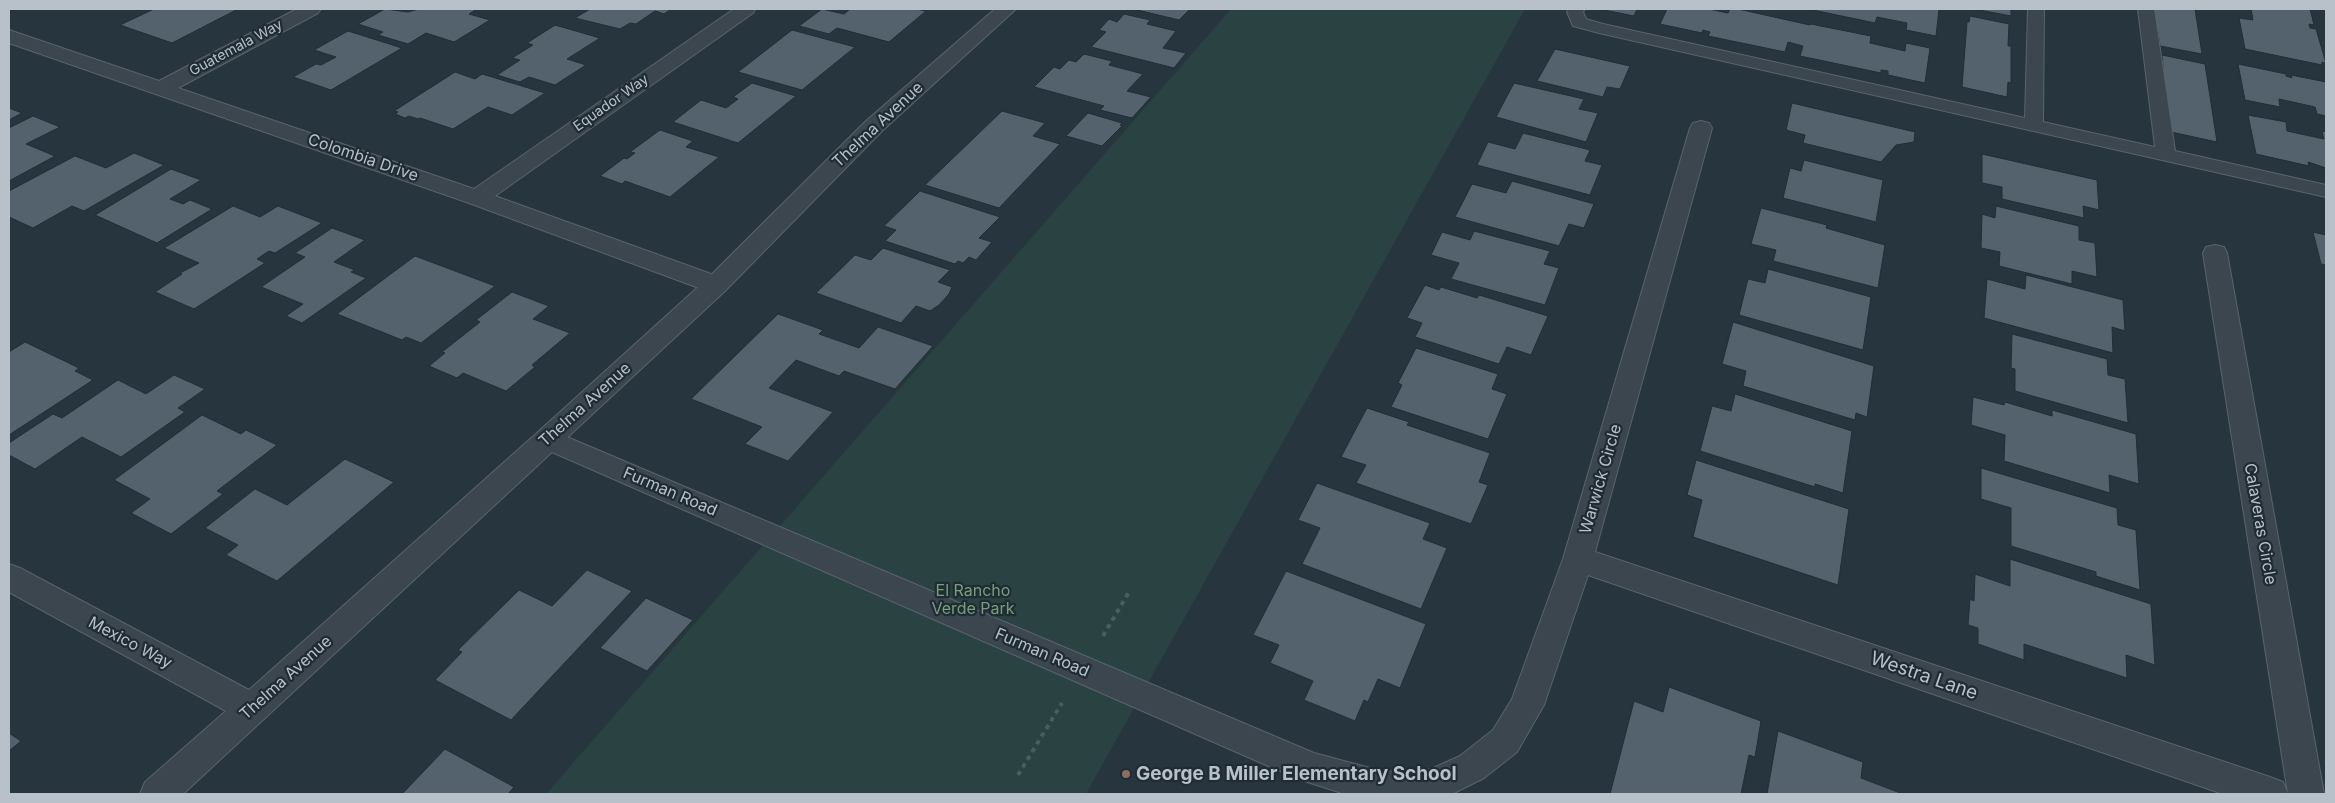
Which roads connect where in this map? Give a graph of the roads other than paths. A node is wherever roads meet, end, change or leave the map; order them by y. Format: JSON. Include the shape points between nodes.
{"nodes":[{"id":1,"x":311,"y":9,"type":"edge"},
{"id":2,"x":746,"y":9,"type":"edge"},
{"id":3,"x":1006,"y":9,"type":"edge"},
{"id":4,"x":1577,"y":9,"type":"edge"},
{"id":5,"x":2036,"y":9,"type":"edge"},
{"id":6,"x":2146,"y":9,"type":"edge"},
{"id":7,"x":9,"y":36,"type":"edge"},
{"id":8,"x":162,"y":88,"type":"junction"},
{"id":9,"x":2034,"y":126,"type":"junction"},
{"id":10,"x":1701,"y":128,"type":"dead end"},
{"id":11,"x":2166,"y":155,"type":"junction"},
{"id":12,"x":2326,"y":191,"type":"edge"},
{"id":13,"x":477,"y":198,"type":"junction"},
{"id":14,"x":2215,"y":253,"type":"dead end"},
{"id":15,"x":716,"y":285,"type":"junction"},
{"id":16,"x":548,"y":439,"type":"junction"},
{"id":17,"x":1578,"y":559,"type":"junction"},
{"id":18,"x":9,"y":577,"type":"edge"},
{"id":19,"x":252,"y":708,"type":"junction"},
{"id":20,"x":1434,"y":786,"type":"joint"},
{"id":21,"x":158,"y":794,"type":"edge"},
{"id":22,"x":2270,"y":794,"type":"edge"},
{"id":23,"x":2306,"y":794,"type":"edge"}],
"edges":[{"from":1,"to":8,"type":"street","name":"Guatemala Way"},
{"from":2,"to":13,"type":"street","name":"Equador Way"},
{"from":3,"to":15,"type":"street","name":"Thelma Avenue","via":[[874,126]]},
{"from":4,"to":9,"type":"lane","via":[[1578,22],[1599,28]]},
{"from":5,"to":9,"type":"lane"},
{"from":6,"to":11,"type":"lane"},
{"from":7,"to":8,"type":"street","name":"Colombia Drive"},
{"from":8,"to":13,"type":"street","name":"Colombia Drive"},
{"from":9,"to":11,"type":"lane"},
{"from":10,"to":17,"type":"street","name":"Warwick Circle"},
{"from":11,"to":12,"type":"lane"},
{"from":13,"to":15,"type":"street","name":"Colombia Drive"},
{"from":14,"to":23,"type":"street","name":"Calaveras Circle"},
{"from":15,"to":16,"type":"street","name":"Thelma Avenue"},
{"from":16,"to":19,"type":"street","name":"Thelma Avenue"},
{"from":16,"to":20,"type":"street","name":"Furman Road","via":[[1310,768],[1385,789]]},
{"from":17,"to":20,"type":"street","name":"Warwick Circle","via":[[1527,704],[1505,741],[1472,767]]},
{"from":17,"to":22,"type":"street","name":"Westra Lane"},
{"from":18,"to":19,"type":"street","name":"Mexico Way"},
{"from":19,"to":21,"type":"street","name":"Thelma Avenue"}]}
